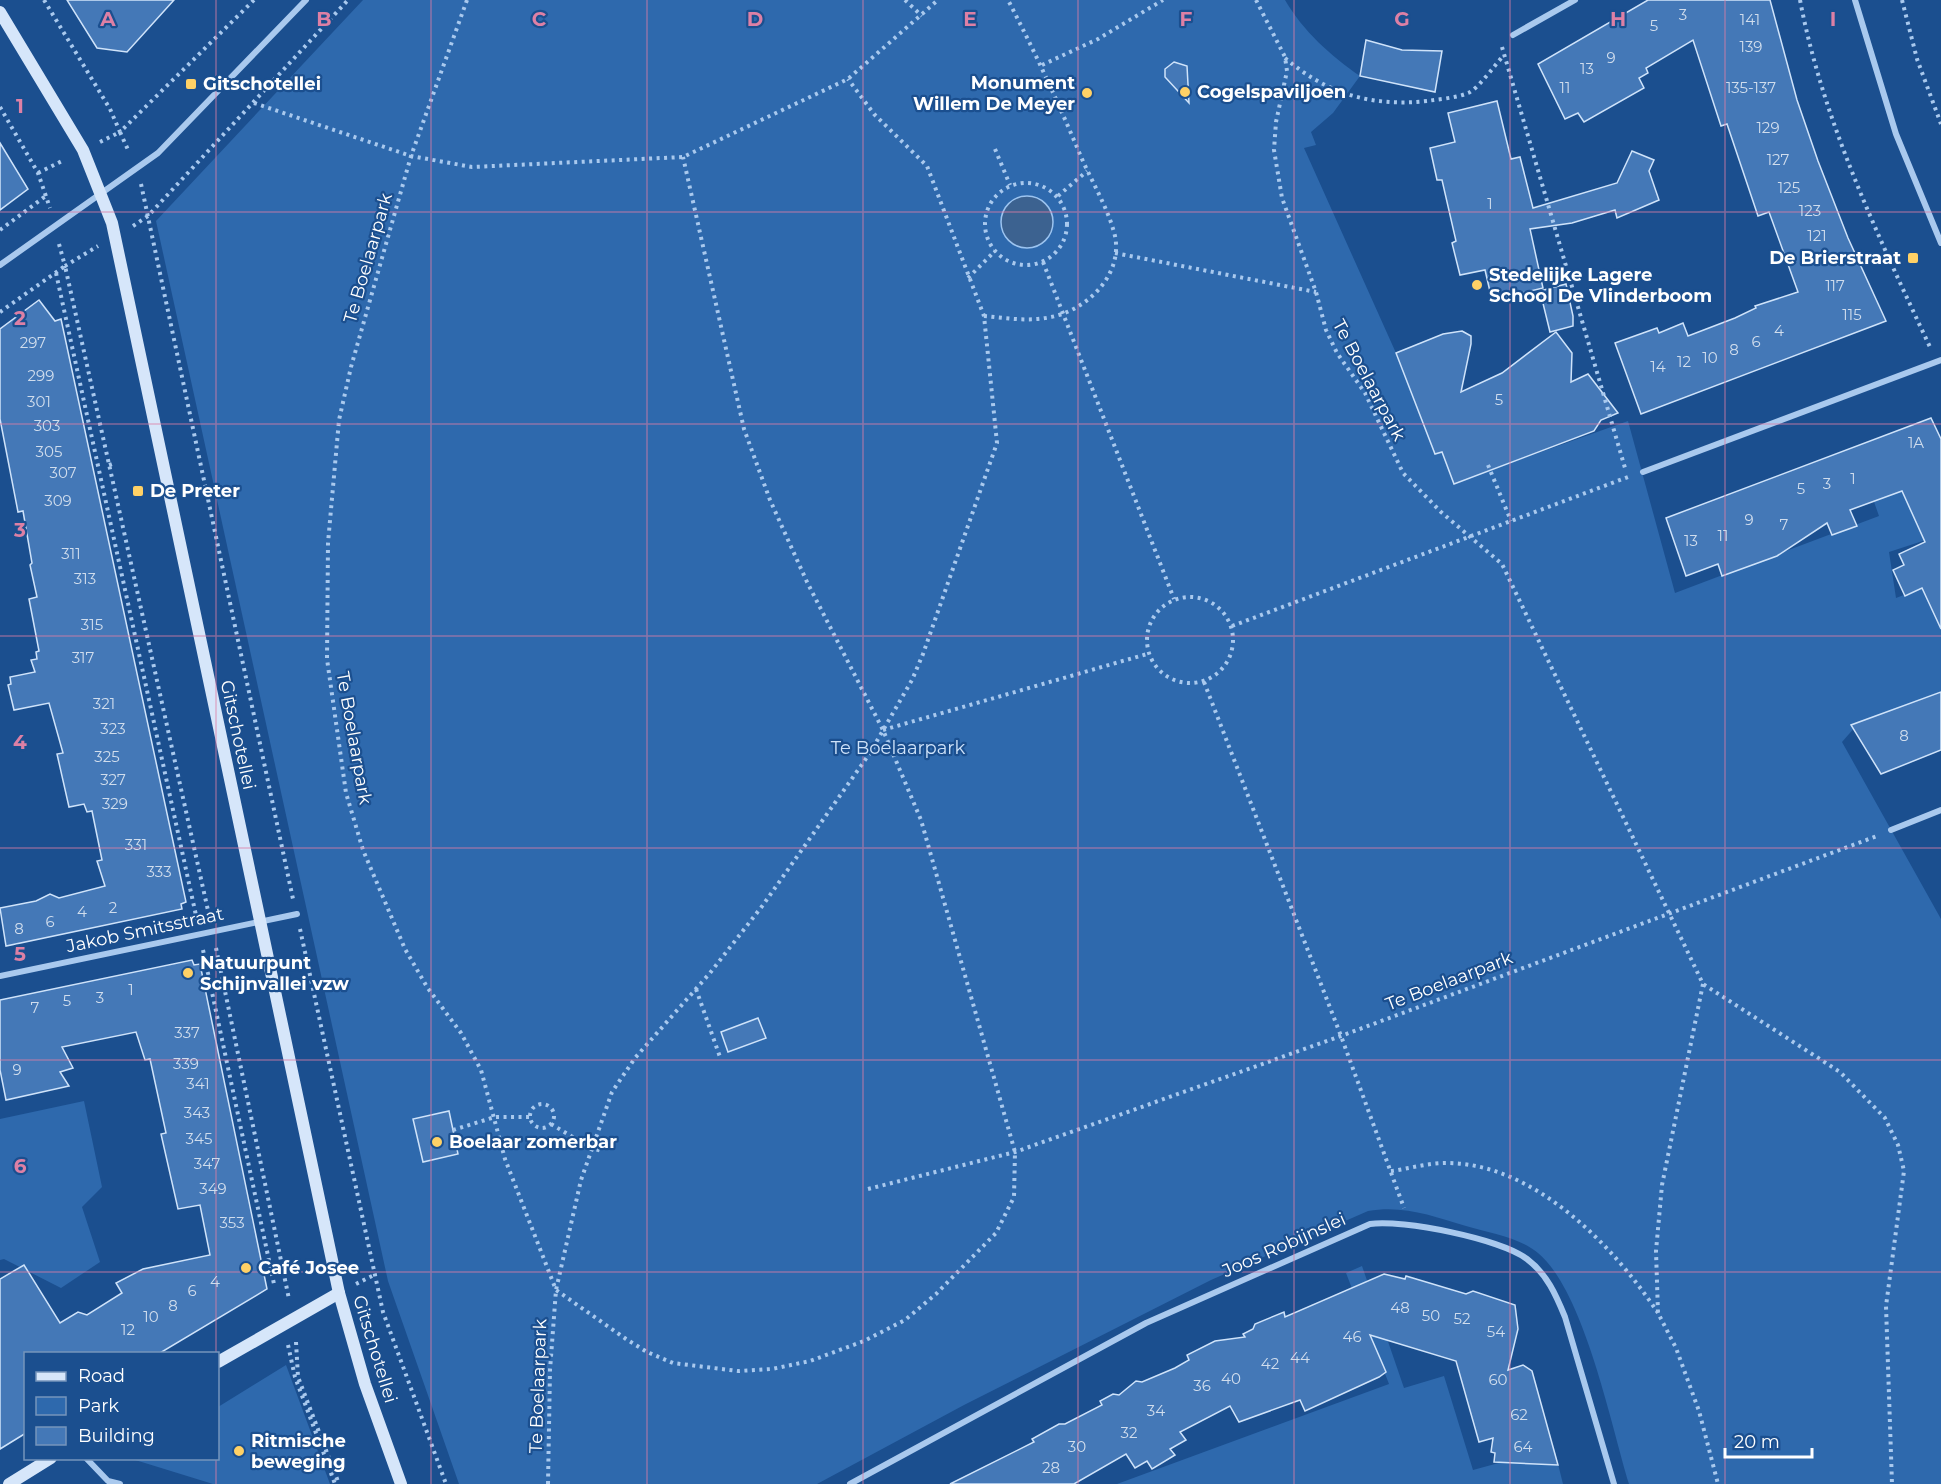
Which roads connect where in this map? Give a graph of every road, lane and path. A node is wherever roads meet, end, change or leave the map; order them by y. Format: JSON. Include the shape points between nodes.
{"nodes":[{"id":1,"x":44,"y":0,"type":"edge"},
{"id":2,"x":254,"y":0,"type":"edge"},
{"id":3,"x":306,"y":0,"type":"edge"},
{"id":4,"x":348,"y":0,"type":"edge"},
{"id":5,"x":467,"y":0,"type":"edge"},
{"id":6,"x":904,"y":0,"type":"edge"},
{"id":7,"x":938,"y":0,"type":"edge"},
{"id":8,"x":1008,"y":0,"type":"edge"},
{"id":9,"x":1162,"y":0,"type":"edge"},
{"id":10,"x":1256,"y":0,"type":"edge"},
{"id":11,"x":1575,"y":0,"type":"edge"},
{"id":12,"x":1800,"y":0,"type":"edge"},
{"id":13,"x":1855,"y":0,"type":"edge"},
{"id":14,"x":1902,"y":0,"type":"edge"},
{"id":15,"x":0,"y":12,"type":"edge"},
{"id":16,"x":922,"y":16,"type":"junction"},
{"id":17,"x":1513,"y":35,"type":"joint"},
{"id":18,"x":1503,"y":56,"type":"junction"},
{"id":19,"x":1285,"y":57,"type":"junction"},
{"id":20,"x":1042,"y":65,"type":"junction"},
{"id":21,"x":848,"y":79,"type":"junction"},
{"id":22,"x":254,"y":103,"type":"junction"},
{"id":23,"x":0,"y":107,"type":"edge"},
{"id":24,"x":1941,"y":124,"type":"edge"},
{"id":25,"x":995,"y":149,"type":"dead end"},
{"id":26,"x":411,"y":156,"type":"junction"},
{"id":27,"x":683,"y":157,"type":"junction"},
{"id":28,"x":1087,"y":171,"type":"junction"},
{"id":29,"x":38,"y":173,"type":"dead end"},
{"id":30,"x":1010,"y":185,"type":"junction"},
{"id":31,"x":101,"y":192,"type":"junction"},
{"id":32,"x":47,"y":195,"type":"dead end"},
{"id":33,"x":1058,"y":196,"type":"junction"},
{"id":34,"x":0,"y":230,"type":"edge"},
{"id":35,"x":1941,"y":243,"type":"edge"},
{"id":36,"x":995,"y":251,"type":"junction"},
{"id":37,"x":1115,"y":253,"type":"junction"},
{"id":38,"x":1043,"y":262,"type":"junction"},
{"id":39,"x":0,"y":265,"type":"edge"},
{"id":40,"x":56,"y":273,"type":"junction"},
{"id":41,"x":968,"y":278,"type":"junction"},
{"id":42,"x":1316,"y":292,"type":"junction"},
{"id":43,"x":0,"y":312,"type":"edge"},
{"id":44,"x":1064,"y":313,"type":"junction"},
{"id":45,"x":984,"y":316,"type":"junction"},
{"id":46,"x":93,"y":360,"type":"dead end"},
{"id":47,"x":1939,"y":361,"type":"edge"},
{"id":48,"x":86,"y":362,"type":"junction"},
{"id":49,"x":115,"y":463,"type":"dead end"},
{"id":50,"x":109,"y":465,"type":"junction"},
{"id":51,"x":1488,"y":465,"type":"dead end"},
{"id":52,"x":1643,"y":472,"type":"joint"},
{"id":53,"x":1628,"y":477,"type":"junction"},
{"id":54,"x":1511,"y":521,"type":"junction"},
{"id":55,"x":1471,"y":536,"type":"junction"},
{"id":56,"x":1174,"y":599,"type":"junction"},
{"id":57,"x":1232,"y":626,"type":"junction"},
{"id":58,"x":1148,"y":654,"type":"junction"},
{"id":59,"x":1204,"y":682,"type":"junction"},
{"id":60,"x":884,"y":730,"type":"junction"},
{"id":61,"x":1941,"y":810,"type":"edge"},
{"id":62,"x":1892,"y":830,"type":"joint"},
{"id":63,"x":1670,"y":912,"type":"junction"},
{"id":64,"x":297,"y":914,"type":"junction"},
{"id":65,"x":261,"y":922,"type":"junction"},
{"id":66,"x":213,"y":931,"type":"junction"},
{"id":67,"x":200,"y":934,"type":"junction"},
{"id":68,"x":0,"y":976,"type":"edge"},
{"id":69,"x":1703,"y":984,"type":"junction"},
{"id":70,"x":696,"y":989,"type":"junction"},
{"id":71,"x":1341,"y":1036,"type":"junction"},
{"id":72,"x":720,"y":1057,"type":"dead end"},
{"id":73,"x":495,"y":1117,"type":"junction"},
{"id":74,"x":530,"y":1117,"type":"junction"},
{"id":75,"x":551,"y":1124,"type":"junction"},
{"id":76,"x":453,"y":1130,"type":"dead end"},
{"id":77,"x":591,"y":1148,"type":"junction"},
{"id":78,"x":602,"y":1151,"type":"dead end"},
{"id":79,"x":1015,"y":1152,"type":"junction"},
{"id":80,"x":1391,"y":1172,"type":"junction"},
{"id":81,"x":868,"y":1189,"type":"dead end"},
{"id":82,"x":1408,"y":1224,"type":"junction"},
{"id":83,"x":274,"y":1284,"type":"dead end"},
{"id":84,"x":556,"y":1290,"type":"junction"},
{"id":85,"x":339,"y":1293,"type":"junction"},
{"id":86,"x":1658,"y":1313,"type":"junction"},
{"id":87,"x":294,"y":1318,"type":"junction"},
{"id":88,"x":287,"y":1338,"type":"dead end"},
{"id":89,"x":219,"y":1361,"type":"edge"},
{"id":90,"x":48,"y":1460,"type":"edge"},
{"id":91,"x":88,"y":1460,"type":"edge"},
{"id":92,"x":9,"y":1484,"type":"edge"},
{"id":93,"x":120,"y":1484,"type":"edge"},
{"id":94,"x":337,"y":1484,"type":"edge"},
{"id":95,"x":401,"y":1484,"type":"edge"},
{"id":96,"x":446,"y":1484,"type":"edge"},
{"id":97,"x":548,"y":1484,"type":"edge"},
{"id":98,"x":850,"y":1484,"type":"edge"},
{"id":99,"x":1614,"y":1484,"type":"edge"},
{"id":100,"x":1718,"y":1484,"type":"edge"},
{"id":101,"x":1892,"y":1484,"type":"edge"}],
"edges":[{"from":1,"to":2,"type":"path","via":[[120,132]]},
{"from":3,"to":31,"type":"street","via":[[158,153]]},
{"from":4,"to":22,"type":"path"},
{"from":5,"to":26,"type":"path","name":"Te Boelaarpark"},
{"from":6,"to":16,"type":"path"},
{"from":7,"to":16,"type":"path"},
{"from":8,"to":20,"type":"path"},
{"from":9,"to":20,"type":"path","via":[[1098,39]]},
{"from":10,"to":19,"type":"path","name":"Te Boelaarpark"},
{"from":11,"to":17,"type":"street"},
{"from":12,"to":47,"type":"path","via":[[1842,143],[1898,278]]},
{"from":13,"to":35,"type":"street","via":[[1896,134]]},
{"from":14,"to":24,"type":"path","via":[[1917,59]]},
{"from":15,"to":31,"type":"street","name":"Gitschotellei","via":[[76,139]]},
{"from":16,"to":21,"type":"path"},
{"from":17,"to":18,"type":"path","via":[[1501,43]]},
{"from":18,"to":19,"type":"path","via":[[1470,93],[1398,104],[1365,100],[1333,90],[1305,76]]},
{"from":18,"to":53,"type":"path"},
{"from":19,"to":42,"type":"path","name":"Te Boelaarpark","via":[[1286,83],[1274,150],[1277,175],[1290,225]]},
{"from":20,"to":28,"type":"path"},
{"from":21,"to":27,"type":"path"},
{"from":21,"to":41,"type":"path","name":"Te Boelaarpark","via":[[874,114],[927,166]]},
{"from":22,"to":26,"type":"path"},
{"from":22,"to":64,"type":"path","via":[[148,216]]},
{"from":23,"to":29,"type":"path"},
{"from":25,"to":30,"type":"path"},
{"from":26,"to":27,"type":"path","via":[[484,168]]},
{"from":26,"to":73,"type":"path","name":"Te Boelaarpark","via":[[339,420],[328,543],[327,659],[346,793],[363,850],[405,949],[471,1049]]},
{"from":27,"to":60,"type":"path","name":"Te Boelaarpark","via":[[744,429],[807,582]]},
{"from":28,"to":33,"type":"path"},
{"from":28,"to":37,"type":"path","via":[[1111,224]]},
{"from":30,"to":33,"type":"path","via":[[1036,183]]},
{"from":30,"to":36,"type":"path","via":[[995,197],[986,214],[988,240]]},
{"from":31,"to":39,"type":"street"},
{"from":31,"to":65,"type":"street","name":"Gitschotellei","via":[[121,258]]},
{"from":32,"to":34,"type":"path"},
{"from":33,"to":38,"type":"path","via":[[1068,220],[1067,233],[1054,255]]},
{"from":36,"to":38,"type":"path","via":[[1018,264]]},
{"from":36,"to":41,"type":"path"},
{"from":37,"to":42,"type":"path"},
{"from":37,"to":44,"type":"path","via":[[1106,280],[1081,305]]},
{"from":38,"to":44,"type":"path"},
{"from":40,"to":43,"type":"path"},
{"from":40,"to":48,"type":"path","via":[[65,266]]},
{"from":40,"to":67,"type":"path"},
{"from":41,"to":45,"type":"path","name":"Te Boelaarpark"},
{"from":42,"to":55,"type":"path","name":"Te Boelaarpark","via":[[1319,312],[1333,345],[1365,393],[1403,473]]},
{"from":44,"to":45,"type":"path","via":[[1021,320]]},
{"from":44,"to":56,"type":"path"},
{"from":45,"to":60,"type":"path","name":"Te Boelaarpark","via":[[996,449],[923,654]]},
{"from":46,"to":48,"type":"path"},
{"from":47,"to":52,"type":"street"},
{"from":48,"to":50,"type":"path"},
{"from":49,"to":50,"type":"path"},
{"from":50,"to":66,"type":"path"},
{"from":51,"to":54,"type":"path"},
{"from":52,"to":53,"type":"path"},
{"from":53,"to":54,"type":"path"},
{"from":54,"to":55,"type":"path"},
{"from":55,"to":57,"type":"path"},
{"from":55,"to":63,"type":"path","name":"Te Boelaarpark","via":[[1492,552],[1510,577]]},
{"from":56,"to":57,"type":"path","via":[[1206,599],[1219,607]]},
{"from":56,"to":58,"type":"path","via":[[1151,619]]},
{"from":57,"to":59,"type":"path","via":[[1230,658],[1221,671]]},
{"from":58,"to":59,"type":"path","via":[[1162,674],[1176,681]]},
{"from":58,"to":60,"type":"path"},
{"from":59,"to":71,"type":"path"},
{"from":60,"to":70,"type":"path","name":"Te Boelaarpark","via":[[763,905]]},
{"from":60,"to":79,"type":"path","name":"Te Boelaarpark","via":[[921,820]]},
{"from":61,"to":62,"type":"street"},
{"from":62,"to":63,"type":"path","name":"Te Boelaarpark"},
{"from":63,"to":69,"type":"path","name":"Te Boelaarpark"},
{"from":63,"to":71,"type":"path","name":"Te Boelaarpark"},
{"from":64,"to":65,"type":"street","name":"Jakob Smitsstraat"},
{"from":64,"to":96,"type":"path","via":[[383,1312]]},
{"from":65,"to":66,"type":"street","name":"Jakob Smitsstraat"},
{"from":65,"to":85,"type":"street","name":"Gitschotellei"},
{"from":66,"to":67,"type":"street","name":"Jakob Smitsstraat"},
{"from":66,"to":87,"type":"path"},
{"from":67,"to":68,"type":"street","name":"Jakob Smitsstraat"},
{"from":67,"to":83,"type":"path"},
{"from":69,"to":86,"type":"path","via":[[1657,1221]]},
{"from":69,"to":101,"type":"path","via":[[1840,1072],[1885,1118],[1898,1145],[1904,1171],[1886,1306]]},
{"from":70,"to":72,"type":"path"},
{"from":70,"to":77,"type":"path","name":"Te Boelaarpark","via":[[635,1058],[612,1092]]},
{"from":71,"to":79,"type":"path","name":"Te Boelaarpark"},
{"from":71,"to":80,"type":"path"},
{"from":73,"to":74,"type":"path"},
{"from":73,"to":76,"type":"path"},
{"from":73,"to":84,"type":"path","name":"Te Boelaarpark","via":[[505,1159]]},
{"from":74,"to":75,"type":"path","via":[[536,1127]]},
{"from":74,"to":75,"type":"path","via":[[534,1106],[546,1104],[554,1113]]},
{"from":75,"to":77,"type":"path"},
{"from":77,"to":78,"type":"path"},
{"from":77,"to":84,"type":"path","name":"Te Boelaarpark"},
{"from":79,"to":81,"type":"path"},
{"from":79,"to":84,"type":"path","name":"Te Boelaarpark","via":[[1014,1197],[996,1233],[905,1320],[864,1341],[810,1361],[772,1370],[738,1371],[673,1363],[633,1344]]},
{"from":80,"to":82,"type":"path"},
{"from":80,"to":86,"type":"path","via":[[1445,1162],[1487,1169],[1525,1184],[1567,1212],[1606,1248]]},
{"from":82,"to":98,"type":"street","name":"Joos Robijnslei","via":[[1370,1224],[1146,1323]]},
{"from":82,"to":99,"type":"street","name":"Joos Robijnslei","via":[[1512,1250],[1540,1270],[1565,1317]]},
{"from":84,"to":97,"type":"path","name":"Te Boelaarpark"},
{"from":85,"to":87,"type":"street"},
{"from":85,"to":95,"type":"street","name":"Gitschotellei","via":[[365,1384]]},
{"from":86,"to":100,"type":"path","via":[[1676,1348],[1699,1411]]},
{"from":87,"to":89,"type":"street"},
{"from":87,"to":94,"type":"path","via":[[298,1377]]},
{"from":88,"to":94,"type":"path","via":[[295,1377]]},
{"from":90,"to":92,"type":"street"},
{"from":91,"to":93,"type":"street","via":[[108,1481]]}]}
